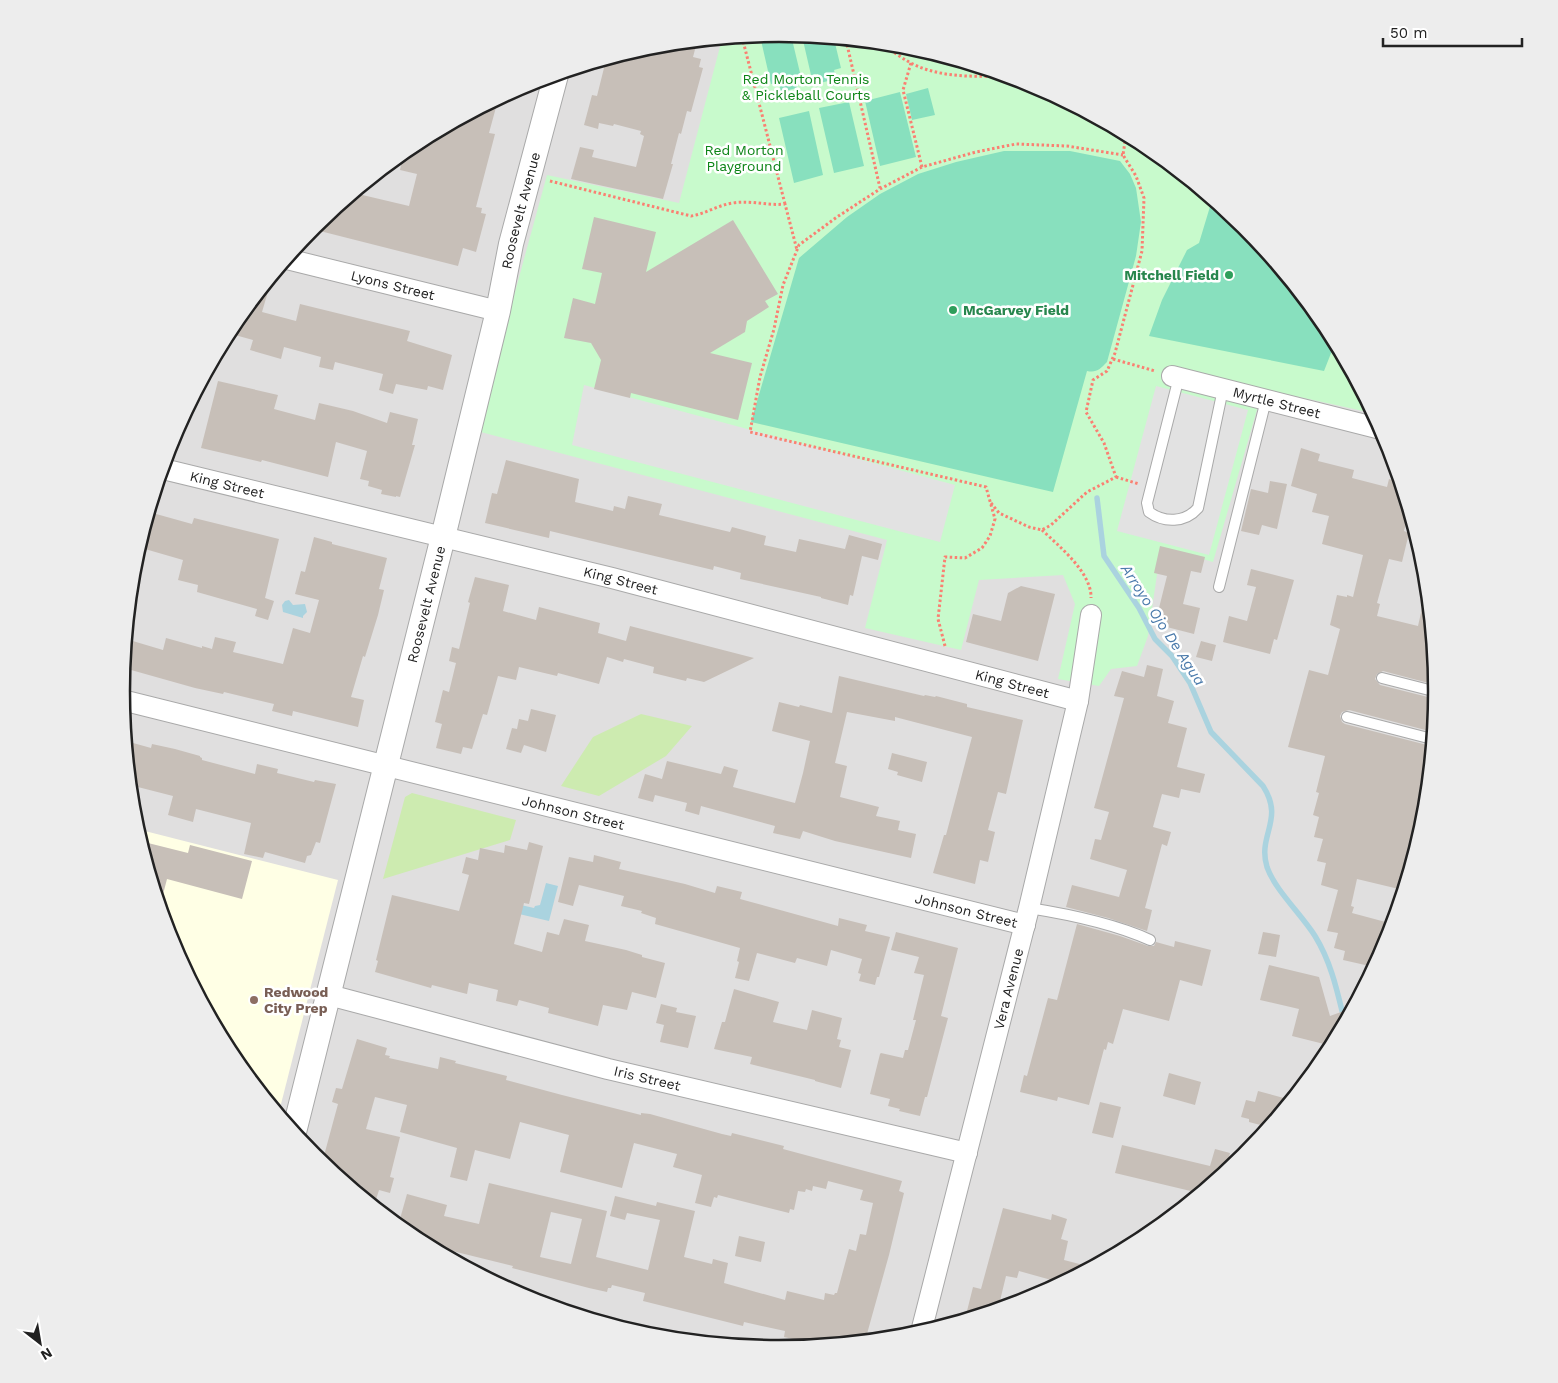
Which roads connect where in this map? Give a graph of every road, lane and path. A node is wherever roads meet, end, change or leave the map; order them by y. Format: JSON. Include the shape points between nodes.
{"nodes":[{"id":1,"x":744,"y":44,"type":"edge"},
{"id":2,"x":847,"y":46,"type":"edge"},
{"id":3,"x":896,"y":53,"type":"edge"},
{"id":4,"x":911,"y":63,"type":"junction"},
{"id":5,"x":986,"y":76,"type":"edge"},
{"id":6,"x":549,"y":85,"type":"edge"},
{"id":7,"x":1125,"y":142,"type":"edge"},
{"id":8,"x":1123,"y":155,"type":"junction"},
{"id":9,"x":922,"y":167,"type":"junction"},
{"id":10,"x":550,"y":180,"type":"dead end"},
{"id":11,"x":880,"y":189,"type":"junction"},
{"id":12,"x":785,"y":204,"type":"junction"},
{"id":13,"x":797,"y":250,"type":"junction"},
{"id":14,"x":294,"y":261,"type":"edge"},
{"id":15,"x":498,"y":311,"type":"junction"},
{"id":16,"x":1113,"y":358,"type":"junction"},
{"id":17,"x":1176,"y":377,"type":"junction"},
{"id":18,"x":1223,"y":389,"type":"junction"},
{"id":19,"x":1266,"y":400,"type":"junction"},
{"id":20,"x":1371,"y":427,"type":"edge"},
{"id":21,"x":169,"y":471,"type":"edge"},
{"id":22,"x":1116,"y":477,"type":"junction"},
{"id":23,"x":1151,"y":488,"type":"junction"},
{"id":24,"x":990,"y":502,"type":"junction"},
{"id":25,"x":1042,"y":530,"type":"junction"},
{"id":26,"x":443,"y":537,"type":"junction"},
{"id":27,"x":1219,"y":588,"type":"dead end"},
{"id":28,"x":1091,"y":616,"type":"joint"},
{"id":29,"x":950,"y":667,"type":"junction"},
{"id":30,"x":1382,"y":678,"type":"dead end"},
{"id":31,"x":1428,"y":690,"type":"edge"},
{"id":32,"x":1078,"y":701,"type":"junction"},
{"id":33,"x":130,"y":702,"type":"edge"},
{"id":34,"x":1347,"y":717,"type":"dead end"},
{"id":35,"x":1427,"y":738,"type":"edge"},
{"id":36,"x":386,"y":766,"type":"junction"},
{"id":37,"x":1027,"y":917,"type":"junction"},
{"id":38,"x":1150,"y":940,"type":"dead end"},
{"id":39,"x":329,"y":995,"type":"junction"},
{"id":40,"x":296,"y":1124,"type":"edge"},
{"id":41,"x":967,"y":1153,"type":"junction"},
{"id":42,"x":923,"y":1324,"type":"edge"}],
"edges":[{"from":1,"to":12,"type":"path"},
{"from":2,"to":11,"type":"path"},
{"from":3,"to":4,"type":"path"},
{"from":4,"to":5,"type":"path","via":[[963,77]]},
{"from":4,"to":9,"type":"path","via":[[903,90]]},
{"from":6,"to":15,"type":"street","name":"Roosevelt Avenue"},
{"from":7,"to":8,"type":"path"},
{"from":8,"to":9,"type":"path","via":[[1067,146],[1016,144],[952,157]]},
{"from":8,"to":16,"type":"path","via":[[1144,198],[1142,251]]},
{"from":9,"to":11,"type":"path"},
{"from":10,"to":12,"type":"path","via":[[691,216],[735,202],[769,206]]},
{"from":11,"to":13,"type":"path","via":[[837,217],[799,245]]},
{"from":12,"to":13,"type":"path"},
{"from":13,"to":24,"type":"path","via":[[783,285],[750,432],[986,487]]},
{"from":14,"to":15,"type":"street","name":"Lyons Street"},
{"from":15,"to":26,"type":"street","name":"Roosevelt Avenue"},
{"from":16,"to":17,"type":"path"},
{"from":16,"to":22,"type":"path","via":[[1107,371],[1093,380],[1086,412],[1104,442]]},
{"from":17,"to":18,"type":"street","name":"Myrtle Street"},
{"from":17,"to":23,"type":"lane"},
{"from":18,"to":19,"type":"street","name":"Myrtle Street"},
{"from":18,"to":23,"type":"lane","via":[[1198,508],[1186,518],[1156,517],[1149,512],[1147,503]]},
{"from":19,"to":20,"type":"street","name":"Myrtle Street"},
{"from":19,"to":27,"type":"lane"},
{"from":21,"to":26,"type":"street","name":"King Street"},
{"from":22,"to":23,"type":"path"},
{"from":22,"to":25,"type":"path","via":[[1087,492]]},
{"from":24,"to":25,"type":"path","via":[[999,513]]},
{"from":24,"to":29,"type":"path","via":[[995,519],[982,548],[965,558],[945,557],[938,619]]},
{"from":25,"to":28,"type":"path","via":[[1073,561],[1090,584]]},
{"from":26,"to":29,"type":"street","name":"King Street"},
{"from":26,"to":36,"type":"street","name":"Roosevelt Avenue"},
{"from":28,"to":32,"type":"street","name":"Vera Avenue"},
{"from":29,"to":32,"type":"street","name":"King Street"},
{"from":30,"to":31,"type":"lane"},
{"from":32,"to":37,"type":"street","name":"Vera Avenue"},
{"from":33,"to":36,"type":"street","name":"Johnson Street"},
{"from":34,"to":35,"type":"lane"},
{"from":36,"to":37,"type":"street","name":"Johnson Street"},
{"from":36,"to":39,"type":"street","name":"Roosevelt Avenue"},
{"from":37,"to":38,"type":"lane","via":[[1055,912],[1125,930]]},
{"from":37,"to":41,"type":"street","name":"Vera Avenue"},
{"from":39,"to":40,"type":"street","name":"Roosevelt Avenue"},
{"from":39,"to":41,"type":"street","name":"Iris Street","via":[[608,1068]]},
{"from":41,"to":42,"type":"street","name":"Vera Avenue"}]}
